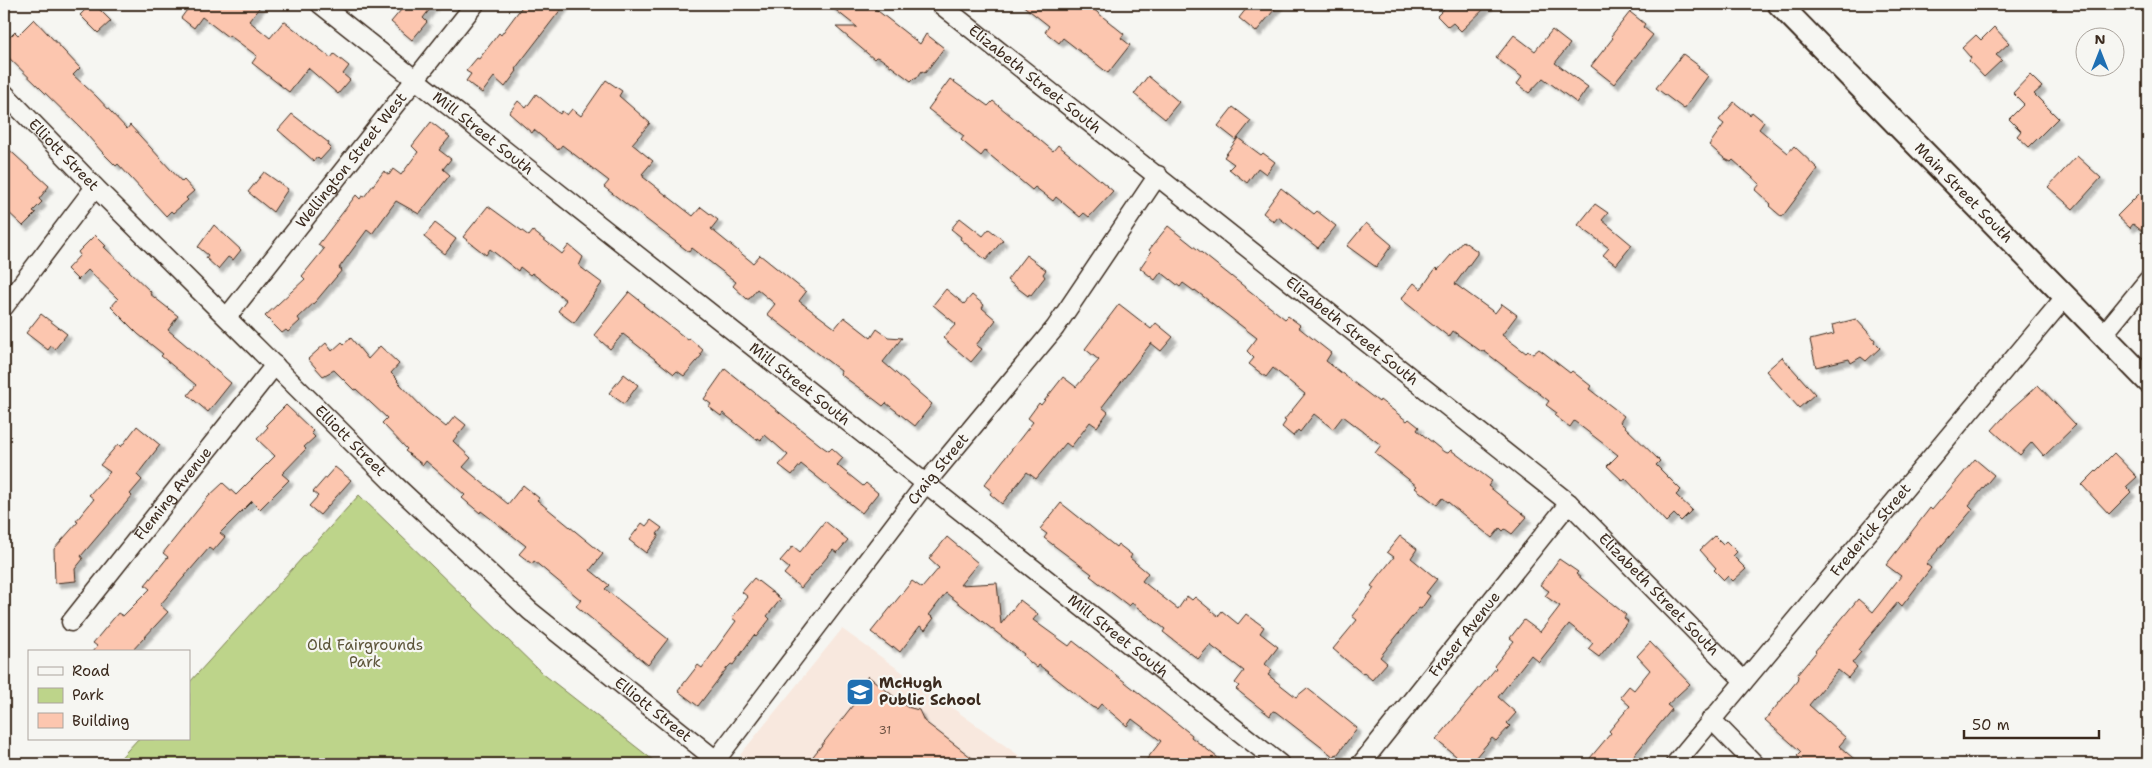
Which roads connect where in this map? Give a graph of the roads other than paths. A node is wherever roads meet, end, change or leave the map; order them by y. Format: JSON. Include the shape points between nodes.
{"nodes":[{"id":1,"x":320,"y":4,"type":"edge"},
{"id":2,"x":475,"y":4,"type":"edge"},
{"id":3,"x":940,"y":4,"type":"edge"},
{"id":4,"x":1779,"y":4,"type":"edge"},
{"id":5,"x":414,"y":80,"type":"junction"},
{"id":6,"x":4,"y":93,"type":"edge"},
{"id":7,"x":1158,"y":175,"type":"junction"},
{"id":8,"x":96,"y":187,"type":"junction"},
{"id":9,"x":2148,"y":280,"type":"edge"},
{"id":10,"x":2066,"y":296,"type":"junction"},
{"id":11,"x":4,"y":307,"type":"edge"},
{"id":12,"x":227,"y":317,"type":"junction"},
{"id":13,"x":2104,"y":335,"type":"junction"},
{"id":14,"x":275,"y":366,"type":"junction"},
{"id":15,"x":2148,"y":380,"type":"edge"},
{"id":16,"x":926,"y":483,"type":"junction"},
{"id":17,"x":1569,"y":503,"type":"junction"},
{"id":18,"x":71,"y":622,"type":"dead end"},
{"id":19,"x":1744,"y":681,"type":"junction"},
{"id":20,"x":1711,"y":719,"type":"junction"},
{"id":21,"x":718,"y":762,"type":"edge"},
{"id":22,"x":1280,"y":764,"type":"edge"},
{"id":23,"x":1361,"y":764,"type":"edge"},
{"id":24,"x":1675,"y":764,"type":"edge"},
{"id":25,"x":1755,"y":764,"type":"edge"}],
"edges":[{"from":1,"to":5,"type":"street","name":"Mill Street South"},
{"from":2,"to":5,"type":"street","name":"Wellington Street West"},
{"from":3,"to":7,"type":"street","name":"Elizabeth Street South"},
{"from":4,"to":10,"type":"main road","name":"Main Street South"},
{"from":5,"to":12,"type":"street","name":"Wellington Street West"},
{"from":5,"to":16,"type":"street","name":"Mill Street South"},
{"from":6,"to":8,"type":"street","name":"Elliott Street"},
{"from":7,"to":16,"type":"street","name":"Craig Street","via":[[1055,328]]},
{"from":7,"to":17,"type":"street","name":"Elizabeth Street South"},
{"from":8,"to":11,"type":"street"},
{"from":8,"to":12,"type":"street","name":"Elliott Street"},
{"from":9,"to":13,"type":"street"},
{"from":10,"to":13,"type":"main road","name":"Main Street South"},
{"from":10,"to":19,"type":"street","name":"Frederick Street"},
{"from":12,"to":14,"type":"street","name":"Elliott Street"},
{"from":13,"to":15,"type":"main road","name":"Main Street South"},
{"from":14,"to":18,"type":"street","name":"Fleming Avenue"},
{"from":14,"to":21,"type":"street","name":"Elliott Street","via":[[395,485],[530,611]]},
{"from":16,"to":21,"type":"street","name":"Craig Street"},
{"from":16,"to":22,"type":"street","name":"Mill Street South"},
{"from":17,"to":19,"type":"street","name":"Elizabeth Street South"},
{"from":17,"to":23,"type":"street","name":"Fraser Avenue"},
{"from":19,"to":20,"type":"street","name":"Frederick Street"},
{"from":20,"to":24,"type":"street","name":"Frederick Street"},
{"from":20,"to":25,"type":"street"}]}
